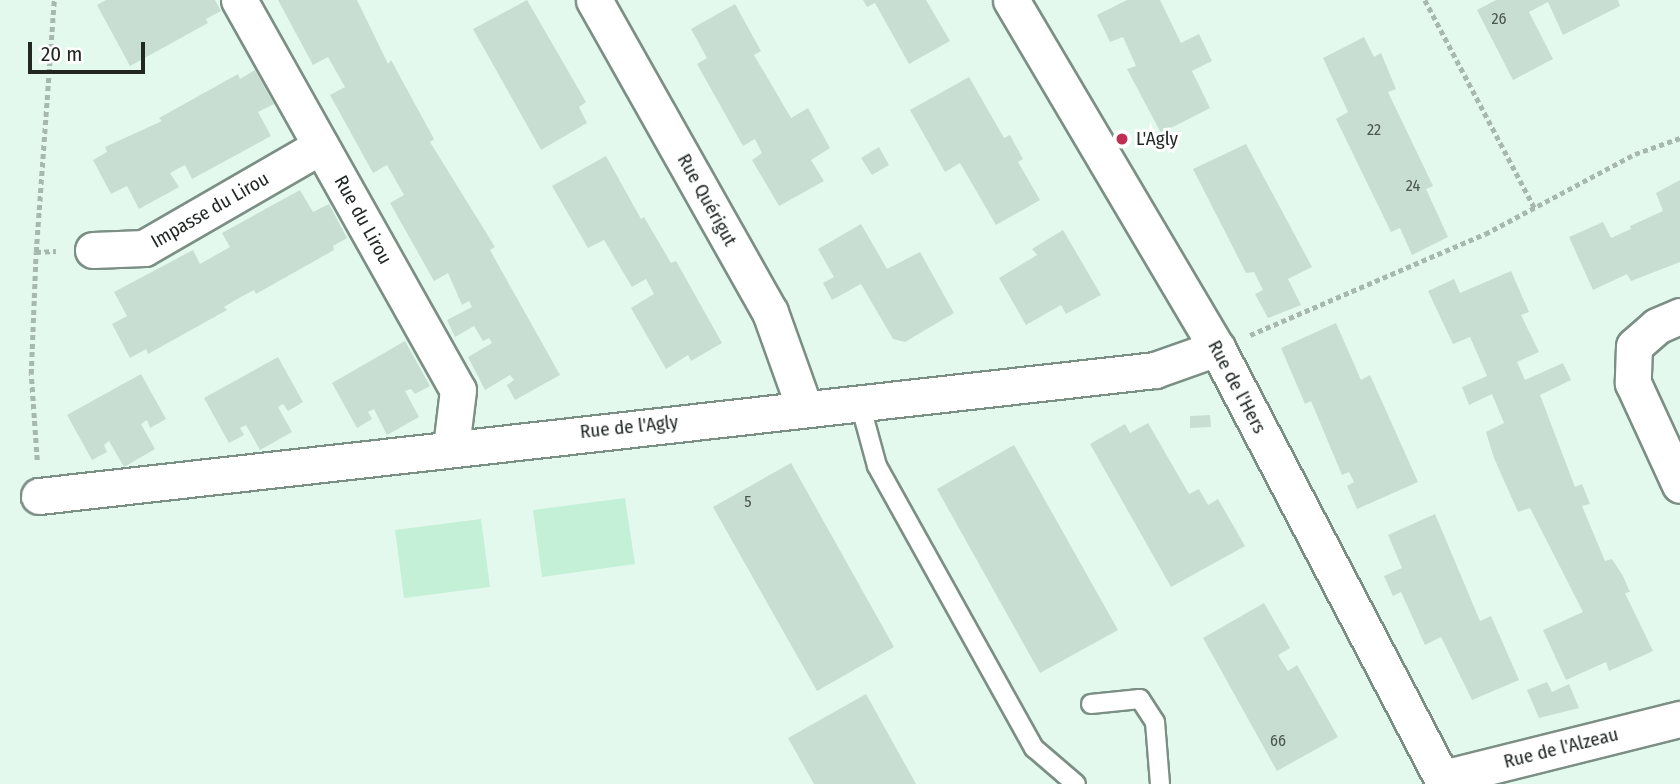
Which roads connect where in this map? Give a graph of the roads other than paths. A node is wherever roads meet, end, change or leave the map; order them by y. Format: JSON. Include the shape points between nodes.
{"nodes":[{"id":1,"x":239,"y":0,"type":"edge"},
{"id":2,"x":594,"y":0,"type":"edge"},
{"id":3,"x":1011,"y":0,"type":"edge"},
{"id":4,"x":321,"y":146,"type":"junction"},
{"id":5,"x":93,"y":250,"type":"dead end"},
{"id":6,"x":1680,"y":316,"type":"edge"},
{"id":7,"x":1217,"y":348,"type":"junction"},
{"id":8,"x":859,"y":400,"type":"junction"},
{"id":9,"x":804,"y":407,"type":"junction"},
{"id":10,"x":451,"y":447,"type":"junction"},
{"id":11,"x":1680,"y":485,"type":"edge"},
{"id":12,"x":39,"y":496,"type":"road end"},
{"id":13,"x":1090,"y":704,"type":"dead end"},
{"id":14,"x":1680,"y":719,"type":"edge"},
{"id":15,"x":1444,"y":781,"type":"edge"},
{"id":16,"x":1076,"y":784,"type":"edge"},
{"id":17,"x":1160,"y":784,"type":"edge"}],
"edges":[{"from":1,"to":4,"type":"street","name":"Rue du Lirou"},
{"from":2,"to":9,"type":"street","name":"Rue Quérigut","via":[[770,312]]},
{"from":3,"to":7,"type":"street","name":"Rue de l'Hers"},
{"from":4,"to":5,"type":"street","name":"Impasse du Lirou","via":[[144,248]]},
{"from":4,"to":10,"type":"street","name":"Rue du Lirou","via":[[458,390]]},
{"from":6,"to":11,"type":"street","via":[[1657,326],[1634,346],[1633,371],[1633,383]]},
{"from":7,"to":8,"type":"street","name":"Rue de l'Agly","via":[[1155,370]]},
{"from":7,"to":15,"type":"street","name":"Rue de l'Hers"},
{"from":8,"to":9,"type":"street","name":"Rue de l'Agly"},
{"from":8,"to":16,"type":"lane","via":[[877,466],[1034,748]]},
{"from":9,"to":10,"type":"street","name":"Rue de l'Agly"},
{"from":10,"to":12,"type":"street","name":"Rue de l'Agly"},
{"from":13,"to":17,"type":"lane","via":[[1140,699],[1156,722]]},
{"from":14,"to":15,"type":"street","name":"Rue de l'Alzeau"}]}
